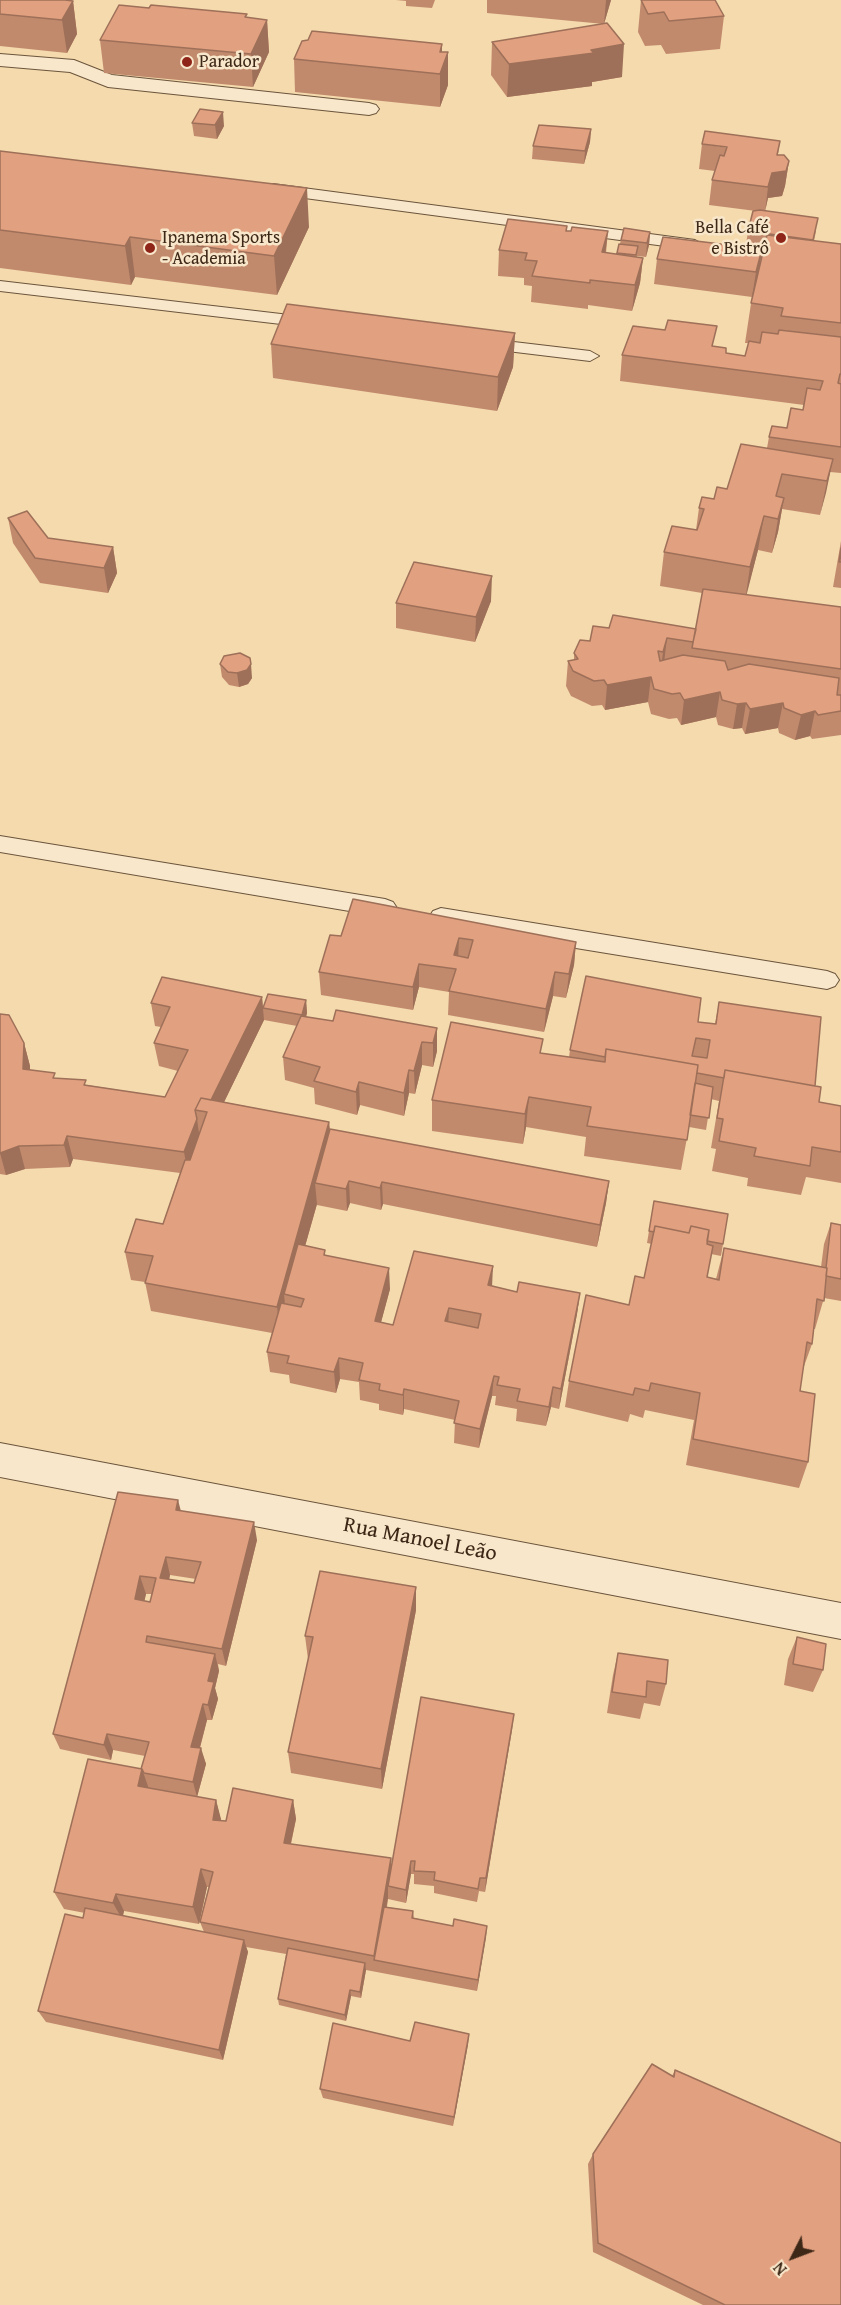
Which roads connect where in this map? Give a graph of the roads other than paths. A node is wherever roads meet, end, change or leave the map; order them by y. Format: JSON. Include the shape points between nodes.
{"nodes":[{"id":1,"x":0,"y":60,"type":"edge"},
{"id":2,"x":369,"y":109,"type":"dead end"},
{"id":3,"x":261,"y":187,"type":"edge"},
{"id":4,"x":711,"y":247,"type":"edge"},
{"id":5,"x":0,"y":286,"type":"edge"},
{"id":6,"x":330,"y":325,"type":"edge"},
{"id":7,"x":460,"y":340,"type":"edge"},
{"id":8,"x":590,"y":356,"type":"dead end"},
{"id":9,"x":0,"y":844,"type":"edge"},
{"id":10,"x":827,"y":980,"type":"dead end"},
{"id":11,"x":0,"y":1460,"type":"edge"},
{"id":12,"x":841,"y":1621,"type":"edge"}],
"edges":[{"from":1,"to":2,"type":"street","via":[[74,66],[108,81]]},
{"from":3,"to":4,"type":"lane"},
{"from":5,"to":6,"type":"lane"},
{"from":7,"to":8,"type":"lane"},
{"from":9,"to":10,"type":"lane"},
{"from":11,"to":12,"type":"street","name":"Rua Manoel Leão"}]}
